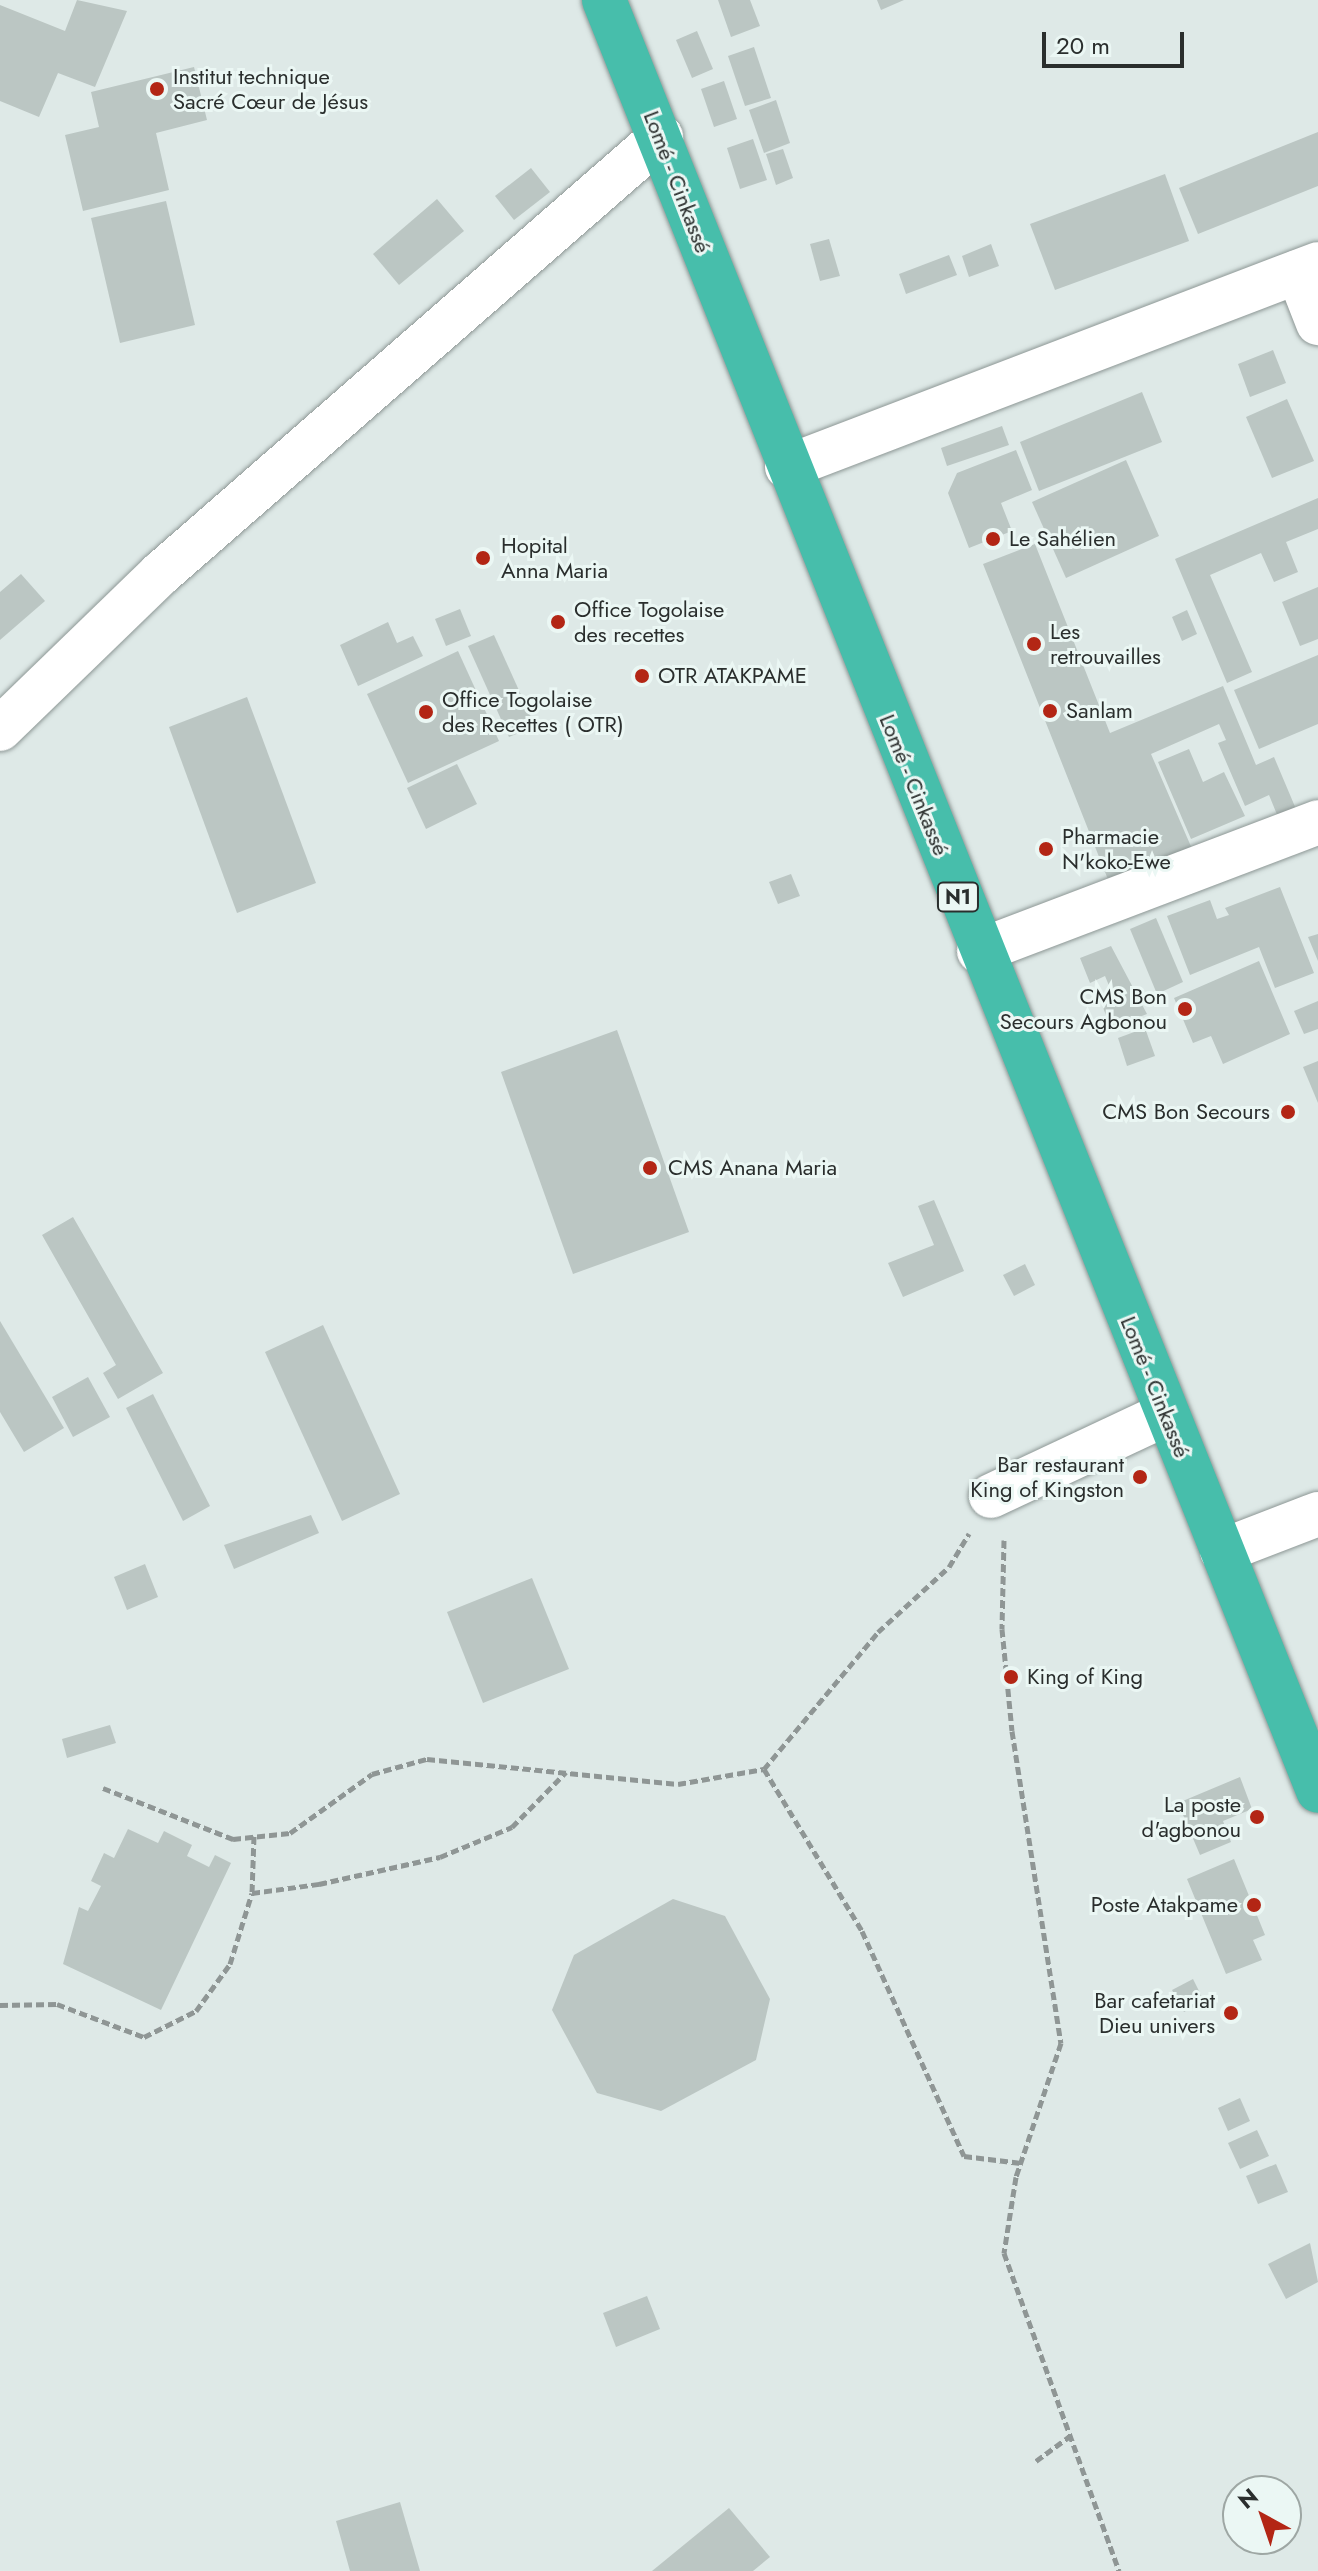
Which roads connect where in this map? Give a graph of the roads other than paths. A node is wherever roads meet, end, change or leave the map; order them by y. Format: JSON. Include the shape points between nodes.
{"nodes":[{"id":1,"x":604,"y":0,"type":"edge"},
{"id":2,"x":661,"y":137,"type":"junction"},
{"id":3,"x":1308,"y":268,"type":"edge"},
{"id":4,"x":1318,"y":323,"type":"edge"},
{"id":5,"x":787,"y":467,"type":"junction"},
{"id":6,"x":0,"y":729,"type":"edge"},
{"id":7,"x":1318,"y":822,"type":"edge"},
{"id":8,"x":979,"y":951,"type":"junction"},
{"id":9,"x":1166,"y":1414,"type":"junction"},
{"id":10,"x":998,"y":1493,"type":"road end"},
{"id":11,"x":1318,"y":1514,"type":"edge"},
{"id":12,"x":1222,"y":1551,"type":"junction"},
{"id":13,"x":1318,"y":1791,"type":"edge"}],
"edges":[{"from":1,"to":2,"type":"highway","name":"Lomé - Cinkassé","number":"N1"},
{"from":2,"to":5,"type":"highway","name":"Lomé - Cinkassé","number":"N1"},
{"from":2,"to":6,"type":"street","via":[[160,574]]},
{"from":3,"to":4,"type":"street"},
{"from":3,"to":5,"type":"street"},
{"from":5,"to":8,"type":"highway","name":"Lomé - Cinkassé","number":"N1"},
{"from":7,"to":8,"type":"street"},
{"from":8,"to":9,"type":"highway","name":"Lomé - Cinkassé","number":"N1"},
{"from":9,"to":10,"type":"street"},
{"from":9,"to":12,"type":"highway","name":"Lomé - Cinkassé","number":"N1"},
{"from":11,"to":12,"type":"street"},
{"from":12,"to":13,"type":"highway","name":"Lomé - Cinkassé","number":"N1"}]}
